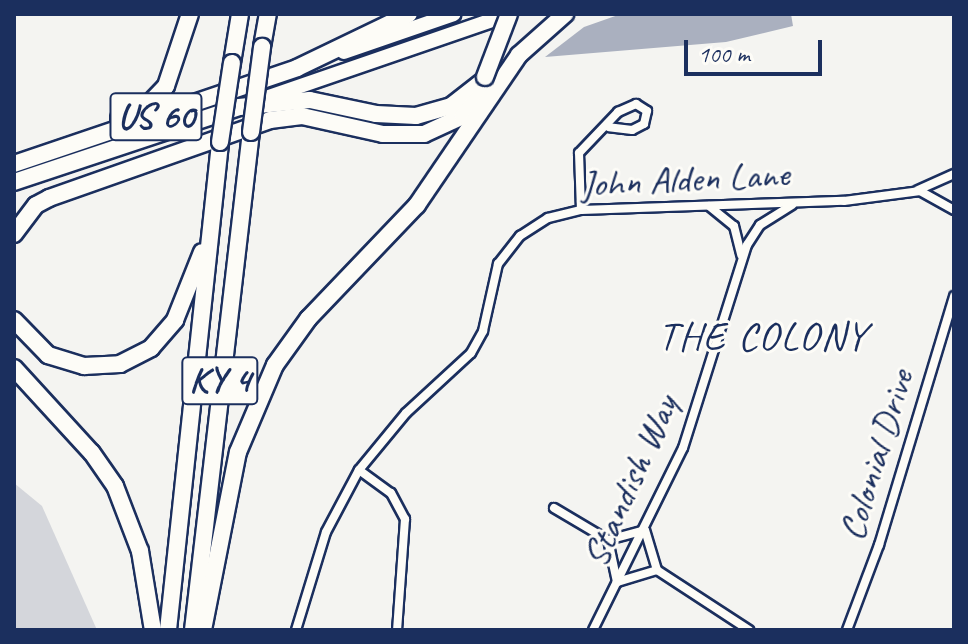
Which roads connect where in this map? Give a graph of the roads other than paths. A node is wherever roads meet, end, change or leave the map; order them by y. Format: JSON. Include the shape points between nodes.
{"nodes":[{"id":1,"x":190,"y":14,"type":"edge"},
{"id":2,"x":240,"y":14,"type":"edge"},
{"id":3,"x":268,"y":14,"type":"edge"},
{"id":4,"x":409,"y":14,"type":"edge"},
{"id":5,"x":454,"y":14,"type":"edge"},
{"id":6,"x":509,"y":14,"type":"edge"},
{"id":7,"x":565,"y":14,"type":"edge"},
{"id":8,"x":297,"y":68,"type":"junction"},
{"id":9,"x":509,"y":70,"type":"junction"},
{"id":10,"x":239,"y":107,"type":"junction"},
{"id":11,"x":609,"y":127,"type":"junction"},
{"id":12,"x":14,"y":162,"type":"edge"},
{"id":13,"x":954,"y":174,"type":"edge"},
{"id":14,"x":14,"y":182,"type":"edge"},
{"id":15,"x":216,"y":192,"type":"junction"},
{"id":16,"x":910,"y":192,"type":"junction"},
{"id":17,"x":800,"y":202,"type":"junction"},
{"id":18,"x":709,"y":206,"type":"junction"},
{"id":19,"x":581,"y":210,"type":"junction"},
{"id":20,"x":954,"y":210,"type":"edge"},
{"id":21,"x":14,"y":234,"type":"edge"},
{"id":22,"x":740,"y":261,"type":"junction"},
{"id":23,"x":954,"y":296,"type":"edge"},
{"id":24,"x":14,"y":320,"type":"edge"},
{"id":25,"x":14,"y":368,"type":"edge"},
{"id":26,"x":359,"y":470,"type":"junction"},
{"id":27,"x":554,"y":508,"type":"dead end"},
{"id":28,"x":645,"y":530,"type":"junction"},
{"id":29,"x":608,"y":540,"type":"junction"},
{"id":30,"x":657,"y":570,"type":"junction"},
{"id":31,"x":617,"y":582,"type":"junction"},
{"id":32,"x":153,"y":630,"type":"edge"},
{"id":33,"x":168,"y":630,"type":"edge"},
{"id":34,"x":193,"y":630,"type":"edge"},
{"id":35,"x":203,"y":630,"type":"edge"},
{"id":36,"x":296,"y":630,"type":"edge"},
{"id":37,"x":397,"y":630,"type":"edge"},
{"id":38,"x":593,"y":630,"type":"edge"},
{"id":39,"x":749,"y":630,"type":"edge"},
{"id":40,"x":847,"y":630,"type":"edge"}],
"edges":[{"from":1,"to":12,"type":"highway","via":[[170,78],[153,101]]},
{"from":2,"to":15,"type":"highway","number":"KY 4","bridge":true},
{"from":3,"to":34,"type":"highway","number":"KY 4","bridge":true},
{"from":4,"to":8,"type":"highway"},
{"from":5,"to":8,"type":"main road","number":"US 60"},
{"from":6,"to":10,"type":"main road","number":"US 60"},
{"from":6,"to":10,"type":"highway","bridge":true,"via":[[485,77],[451,106],[416,116],[310,100]]},
{"from":7,"to":9,"type":"highway","via":[[534,38]]},
{"from":8,"to":12,"type":"highway","number":"US 60"},
{"from":9,"to":21,"type":"highway","via":[[463,116],[424,134],[397,136],[302,116],[280,118],[49,198],[36,205]]},
{"from":9,"to":35,"type":"highway","via":[[441,175],[293,337],[262,387],[238,452]]},
{"from":10,"to":14,"type":"highway","number":"US 60"},
{"from":11,"to":11,"type":"street","via":[[632,130],[644,124],[647,111],[628,106]]},
{"from":11,"to":19,"type":"street","via":[[579,153]]},
{"from":13,"to":16,"type":"street","name":"John Alden Lane"},
{"from":15,"to":24,"type":"highway","via":[[192,284],[175,320],[151,348],[120,364],[84,366],[48,355]]},
{"from":15,"to":33,"type":"highway","number":"KY 4"},
{"from":16,"to":17,"type":"street","name":"John Alden Lane"},
{"from":16,"to":20,"type":"street","name":"John Alden Lane","via":[[930,193]]},
{"from":17,"to":18,"type":"street","name":"John Alden Lane"},
{"from":17,"to":22,"type":"street","name":"Standish Way","via":[[760,225]]},
{"from":18,"to":19,"type":"street","name":"John Alden Lane"},
{"from":18,"to":22,"type":"street","via":[[734,226]]},
{"from":19,"to":26,"type":"street","name":"John Alden Lane","via":[[548,218],[513,243],[496,270],[485,323],[471,353],[406,413]]},
{"from":22,"to":28,"type":"street","name":"Standish Way","via":[[683,448]]},
{"from":23,"to":40,"type":"street","name":"Colonial Drive","via":[[879,545]]},
{"from":25,"to":32,"type":"highway","via":[[115,486],[140,551]]},
{"from":26,"to":36,"type":"street","name":"John Alden Lane","via":[[326,532]]},
{"from":26,"to":37,"type":"street","via":[[391,493],[405,519]]},
{"from":27,"to":29,"type":"street"},
{"from":28,"to":29,"type":"street"},
{"from":28,"to":30,"type":"street"},
{"from":28,"to":31,"type":"street","name":"Standish Way"},
{"from":29,"to":31,"type":"street"},
{"from":30,"to":31,"type":"street"},
{"from":30,"to":39,"type":"street"},
{"from":31,"to":38,"type":"street","name":"Standish Way"}]}
